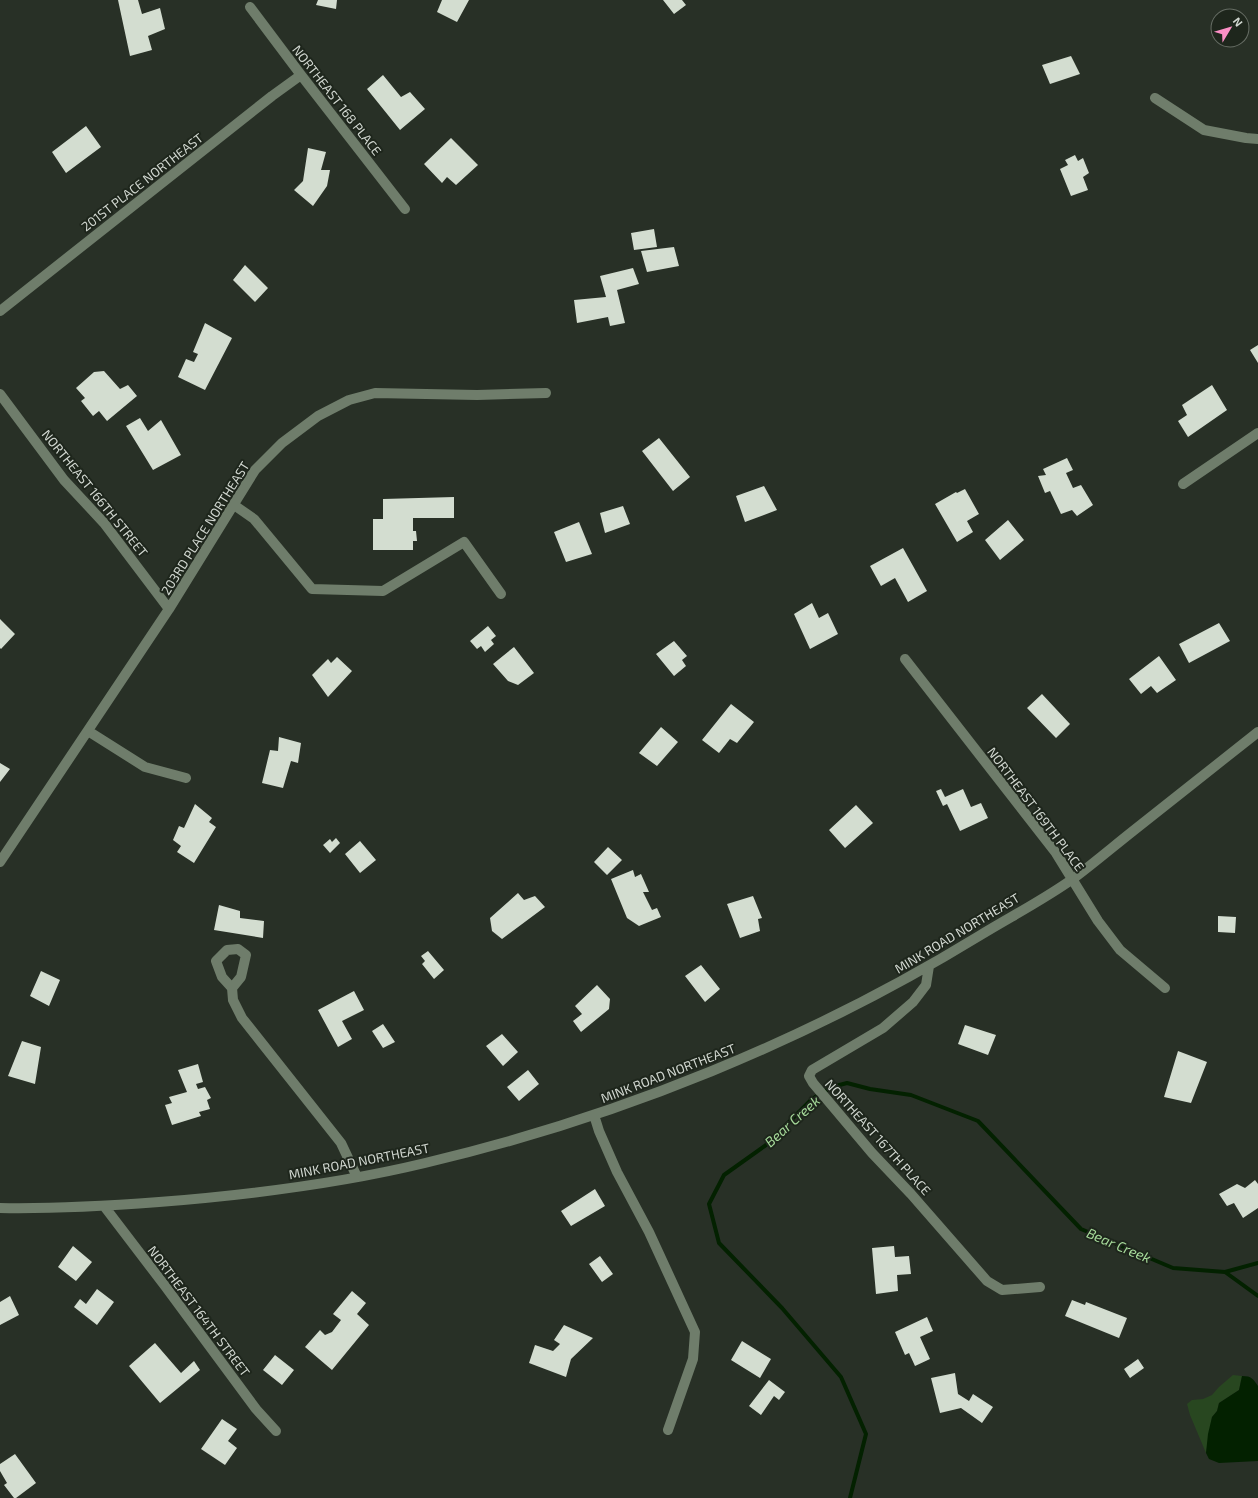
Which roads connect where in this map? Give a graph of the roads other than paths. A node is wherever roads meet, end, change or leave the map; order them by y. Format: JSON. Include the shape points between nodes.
{"nodes":[{"id":1,"x":250,"y":7,"type":"dead end"},
{"id":2,"x":301,"y":75,"type":"junction"},
{"id":3,"x":1155,"y":98,"type":"dead end"},
{"id":4,"x":1258,"y":139,"type":"edge"},
{"id":5,"x":404,"y":208,"type":"dead end"},
{"id":6,"x":0,"y":311,"type":"edge"},
{"id":7,"x":546,"y":393,"type":"dead end"},
{"id":8,"x":0,"y":394,"type":"edge"},
{"id":9,"x":1258,"y":433,"type":"edge"},
{"id":10,"x":1183,"y":484,"type":"dead end"},
{"id":11,"x":234,"y":505,"type":"junction"},
{"id":12,"x":501,"y":594,"type":"dead end"},
{"id":13,"x":169,"y":609,"type":"junction"},
{"id":14,"x":905,"y":660,"type":"dead end"},
{"id":15,"x":88,"y":731,"type":"junction"},
{"id":16,"x":1258,"y":732,"type":"edge"},
{"id":17,"x":186,"y":778,"type":"dead end"},
{"id":18,"x":0,"y":862,"type":"edge"},
{"id":19,"x":1073,"y":879,"type":"junction"},
{"id":20,"x":930,"y":966,"type":"junction"},
{"id":21,"x":232,"y":988,"type":"dead end"},
{"id":22,"x":1165,"y":988,"type":"dead end"},
{"id":23,"x":594,"y":1115,"type":"junction"},
{"id":24,"x":357,"y":1177,"type":"junction"},
{"id":25,"x":104,"y":1206,"type":"junction"},
{"id":26,"x":0,"y":1208,"type":"edge"},
{"id":27,"x":1040,"y":1287,"type":"dead end"},
{"id":28,"x":276,"y":1430,"type":"dead end"},
{"id":29,"x":668,"y":1430,"type":"dead end"}],
"edges":[{"from":1,"to":2,"type":"street","name":"NORTHEAST 168 PLACE"},
{"from":2,"to":5,"type":"street","name":"NORTHEAST 168 PLACE"},
{"from":2,"to":6,"type":"street","name":"201ST PLACE NORTHEAST"},
{"from":3,"to":4,"type":"street","via":[[1204,130]]},
{"from":7,"to":11,"type":"street","name":"203RD PLACE NORTHEAST","via":[[375,394],[349,400],[318,416],[282,442],[255,470]]},
{"from":8,"to":13,"type":"street","name":"NORTHEAST 166TH STREET","via":[[64,480],[104,524]]},
{"from":9,"to":10,"type":"street"},
{"from":11,"to":12,"type":"street","via":[[254,519],[312,589],[383,591],[464,542]]},
{"from":11,"to":13,"type":"street","name":"203RD PLACE NORTHEAST"},
{"from":13,"to":15,"type":"street","name":"203RD PLACE NORTHEAST"},
{"from":14,"to":19,"type":"street","name":"NORTHEAST 169TH PLACE","via":[[1056,853]]},
{"from":15,"to":17,"type":"street","via":[[145,767]]},
{"from":15,"to":18,"type":"street","name":"203RD PLACE NORTHEAST"},
{"from":16,"to":19,"type":"street","name":"MINK ROAD NORTHEAST"},
{"from":19,"to":20,"type":"street","name":"MINK ROAD NORTHEAST"},
{"from":19,"to":22,"type":"street","name":"NORTHEAST 169TH PLACE","via":[[1098,921],[1120,950]]},
{"from":20,"to":23,"type":"street","name":"MINK ROAD NORTHEAST","via":[[791,1037],[693,1079]]},
{"from":20,"to":27,"type":"street","name":"NORTHEAST 167TH PLACE","via":[[926,985],[913,1002],[883,1028],[812,1070],[809,1076],[872,1153],[987,1281],[1002,1290]]},
{"from":21,"to":24,"type":"street","via":[[233,1000],[242,1018],[341,1142]]},
{"from":23,"to":24,"type":"street","name":"MINK ROAD NORTHEAST","via":[[423,1164]]},
{"from":23,"to":29,"type":"street","via":[[617,1172],[649,1232],[695,1332],[693,1360]]},
{"from":24,"to":25,"type":"street","name":"MINK ROAD NORTHEAST","via":[[217,1198]]},
{"from":25,"to":26,"type":"street","name":"MINK ROAD NORTHEAST"},
{"from":25,"to":28,"type":"street","name":"NORTHEAST 164TH STREET","via":[[256,1409]]}]}
